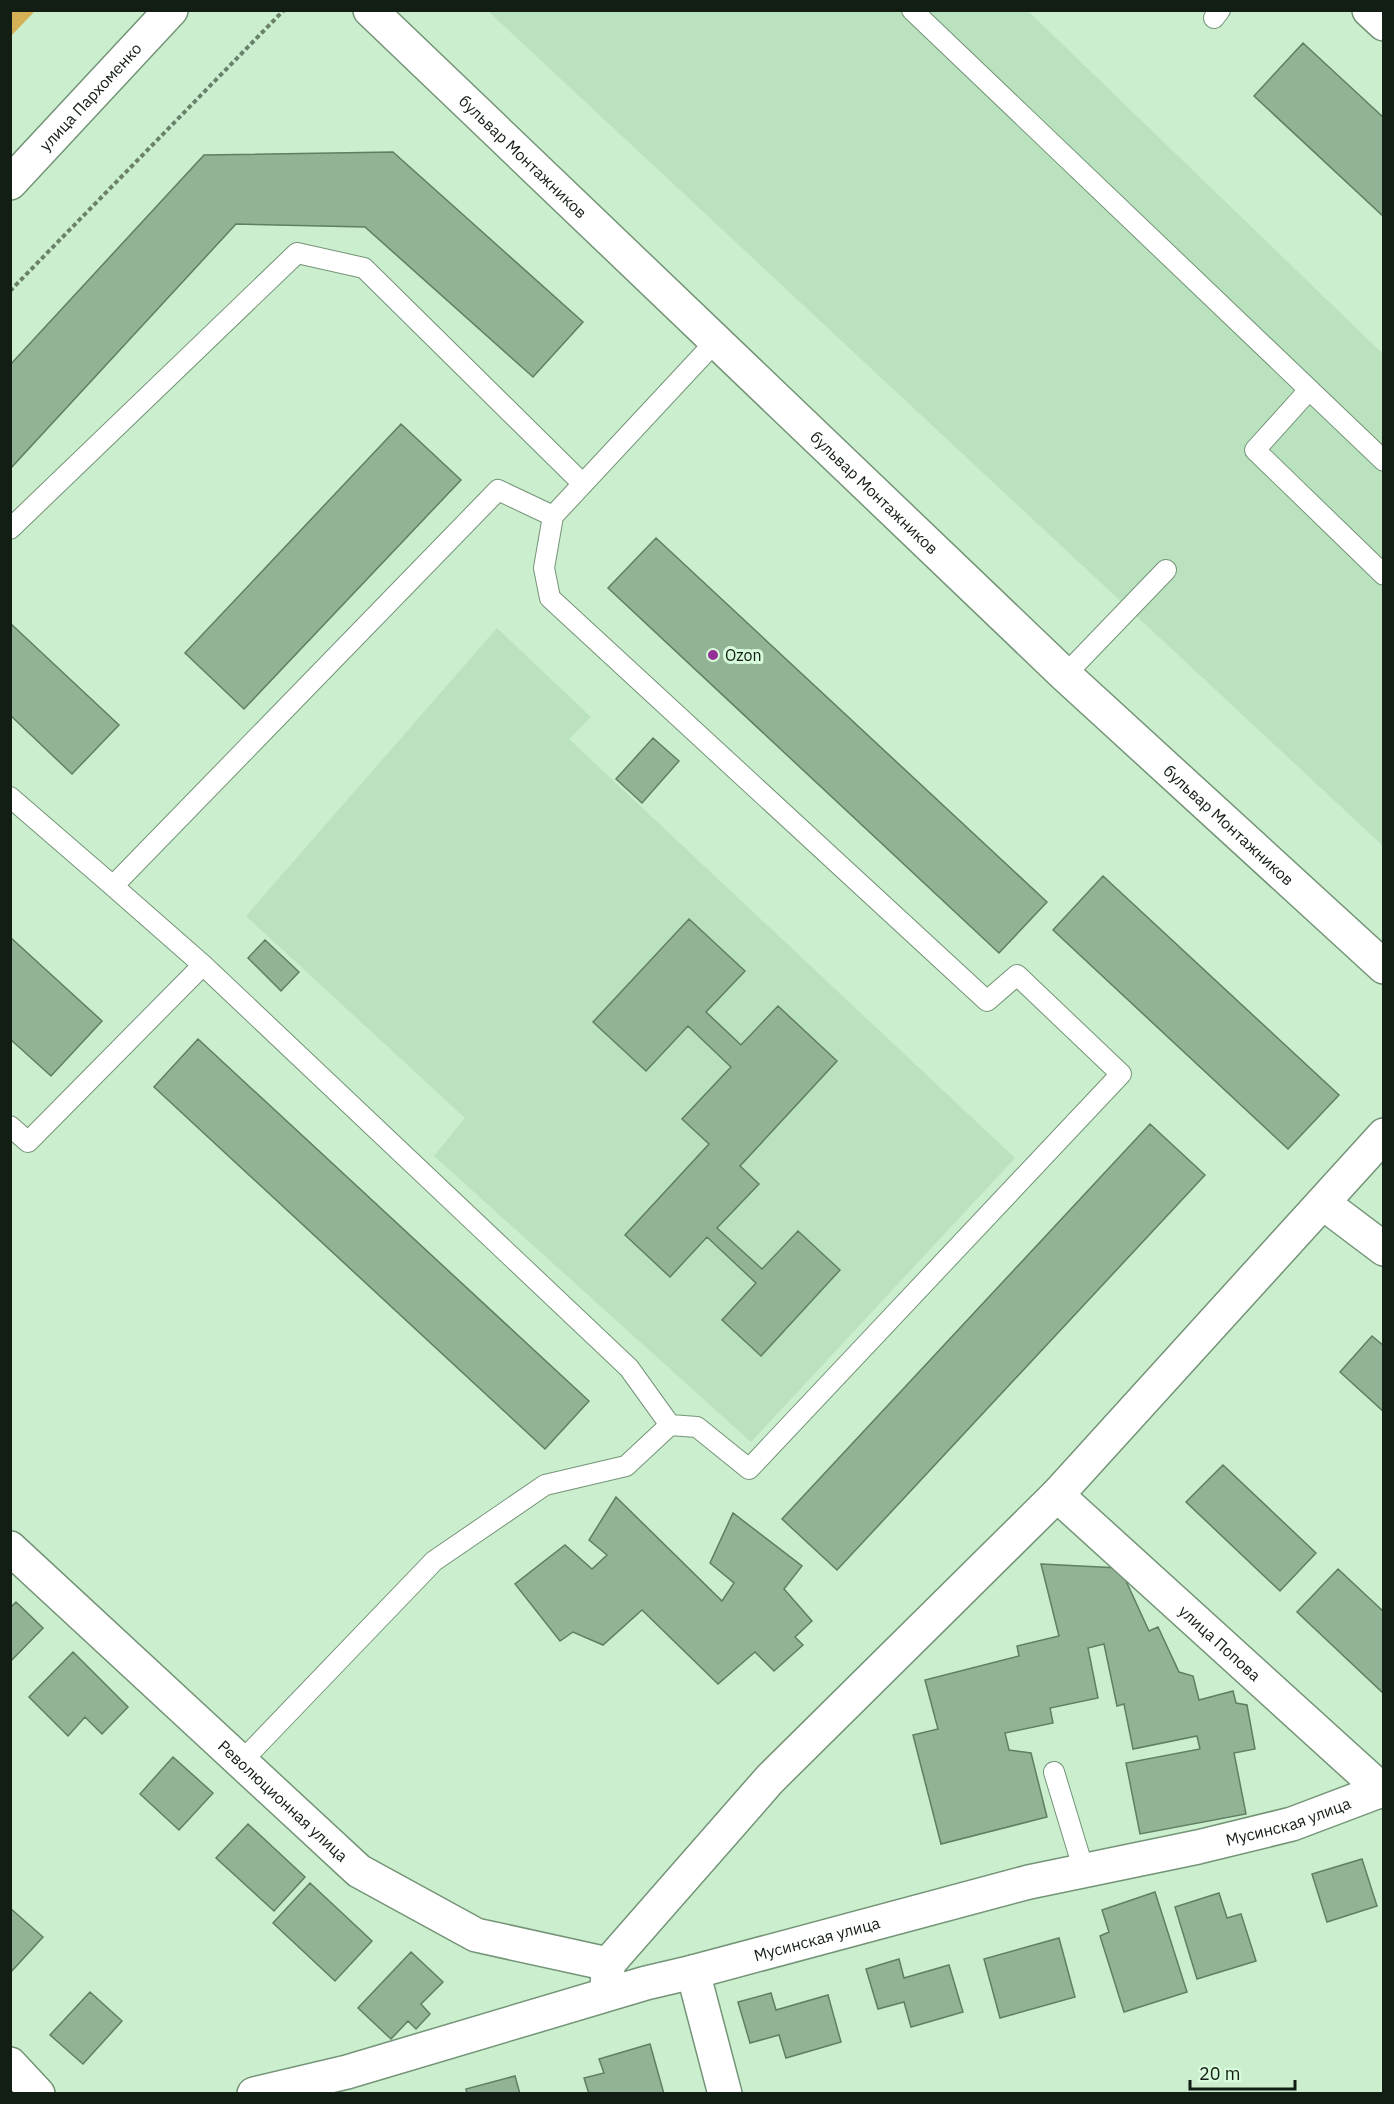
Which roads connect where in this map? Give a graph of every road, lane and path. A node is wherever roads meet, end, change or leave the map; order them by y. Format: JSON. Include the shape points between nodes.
{"nodes":[{"id":1,"x":171,"y":10,"type":"edge"},
{"id":2,"x":284,"y":10,"type":"edge"},
{"id":3,"x":370,"y":10,"type":"edge"},
{"id":4,"x":912,"y":10,"type":"edge"},
{"id":5,"x":1369,"y":10,"type":"edge"},
{"id":6,"x":1383,"y":24,"type":"edge"},
{"id":7,"x":10,"y":183,"type":"edge"},
{"id":8,"x":10,"y":291,"type":"edge"},
{"id":9,"x":716,"y":341,"type":"junction"},
{"id":10,"x":1309,"y":390,"type":"junction"},
{"id":11,"x":1383,"y":461,"type":"edge"},
{"id":12,"x":583,"y":484,"type":"junction"},
{"id":13,"x":553,"y":516,"type":"junction"},
{"id":14,"x":10,"y":529,"type":"edge"},
{"id":15,"x":1166,"y":570,"type":"dead end"},
{"id":16,"x":1383,"y":575,"type":"edge"},
{"id":17,"x":1065,"y":675,"type":"junction"},
{"id":18,"x":10,"y":797,"type":"edge"},
{"id":19,"x":113,"y":886,"type":"junction"},
{"id":20,"x":203,"y":965,"type":"junction"},
{"id":21,"x":1383,"y":967,"type":"edge"},
{"id":22,"x":10,"y":1126,"type":"edge"},
{"id":23,"x":1383,"y":1135,"type":"edge"},
{"id":24,"x":1323,"y":1203,"type":"junction"},
{"id":25,"x":1383,"y":1249,"type":"edge"},
{"id":26,"x":670,"y":1425,"type":"junction"},
{"id":27,"x":1057,"y":1495,"type":"junction"},
{"id":28,"x":10,"y":1548,"type":"edge"},
{"id":29,"x":241,"y":1762,"type":"junction"},
{"id":30,"x":1054,"y":1772,"type":"dead end"},
{"id":31,"x":1382,"y":1791,"type":"edge"},
{"id":32,"x":1084,"y":1871,"type":"junction"},
{"id":33,"x":693,"y":1972,"type":"junction"},
{"id":34,"x":608,"y":1979,"type":"junction"},
{"id":35,"x":10,"y":2064,"type":"edge"},
{"id":36,"x":38,"y":2094,"type":"edge"},
{"id":37,"x":254,"y":2094,"type":"edge"},
{"id":38,"x":725,"y":2094,"type":"edge"}],
"edges":[{"from":1,"to":7,"type":"street","name":"улица Пархоменко"},
{"from":2,"to":8,"type":"path"},
{"from":3,"to":9,"type":"street","name":"бульвар Монтажников"},
{"from":4,"to":10,"type":"lane"},
{"from":5,"to":6,"type":"street"},
{"from":9,"to":12,"type":"lane"},
{"from":9,"to":17,"type":"street","name":"бульвар Монтажников"},
{"from":10,"to":11,"type":"lane"},
{"from":10,"to":16,"type":"lane","via":[[1255,450]]},
{"from":12,"to":13,"type":"lane"},
{"from":12,"to":14,"type":"lane","via":[[364,268],[297,253]]},
{"from":13,"to":19,"type":"lane","via":[[498,490]]},
{"from":13,"to":26,"type":"lane","via":[[544,568],[550,598],[987,1001],[1017,975],[1121,1074],[749,1469],[697,1427]]},
{"from":15,"to":17,"type":"lane"},
{"from":17,"to":21,"type":"street","name":"бульвар Монтажников"},
{"from":18,"to":19,"type":"lane"},
{"from":19,"to":20,"type":"lane"},
{"from":20,"to":22,"type":"lane","via":[[28,1142]]},
{"from":20,"to":26,"type":"lane","via":[[629,1368]]},
{"from":23,"to":24,"type":"street"},
{"from":24,"to":25,"type":"street"},
{"from":24,"to":27,"type":"street"},
{"from":26,"to":29,"type":"lane","via":[[626,1466],[545,1485],[434,1561]]},
{"from":27,"to":31,"type":"street","name":"улица Попова"},
{"from":27,"to":34,"type":"street","via":[[770,1779]]},
{"from":28,"to":29,"type":"street","name":"Революционная улица"},
{"from":29,"to":34,"type":"street","name":"Революционная улица","via":[[359,1872],[476,1935]]},
{"from":30,"to":32,"type":"lane"},
{"from":31,"to":32,"type":"street","name":"Мусинская улица","via":[[1292,1824]]},
{"from":32,"to":33,"type":"street","name":"Мусинская улица","via":[[1029,1882]]},
{"from":33,"to":34,"type":"street","name":"Мусинская улица"},
{"from":33,"to":38,"type":"street"},
{"from":34,"to":37,"type":"street","name":"Мусинская улица","via":[[574,2005],[347,2072]]},
{"from":35,"to":36,"type":"street"}]}
